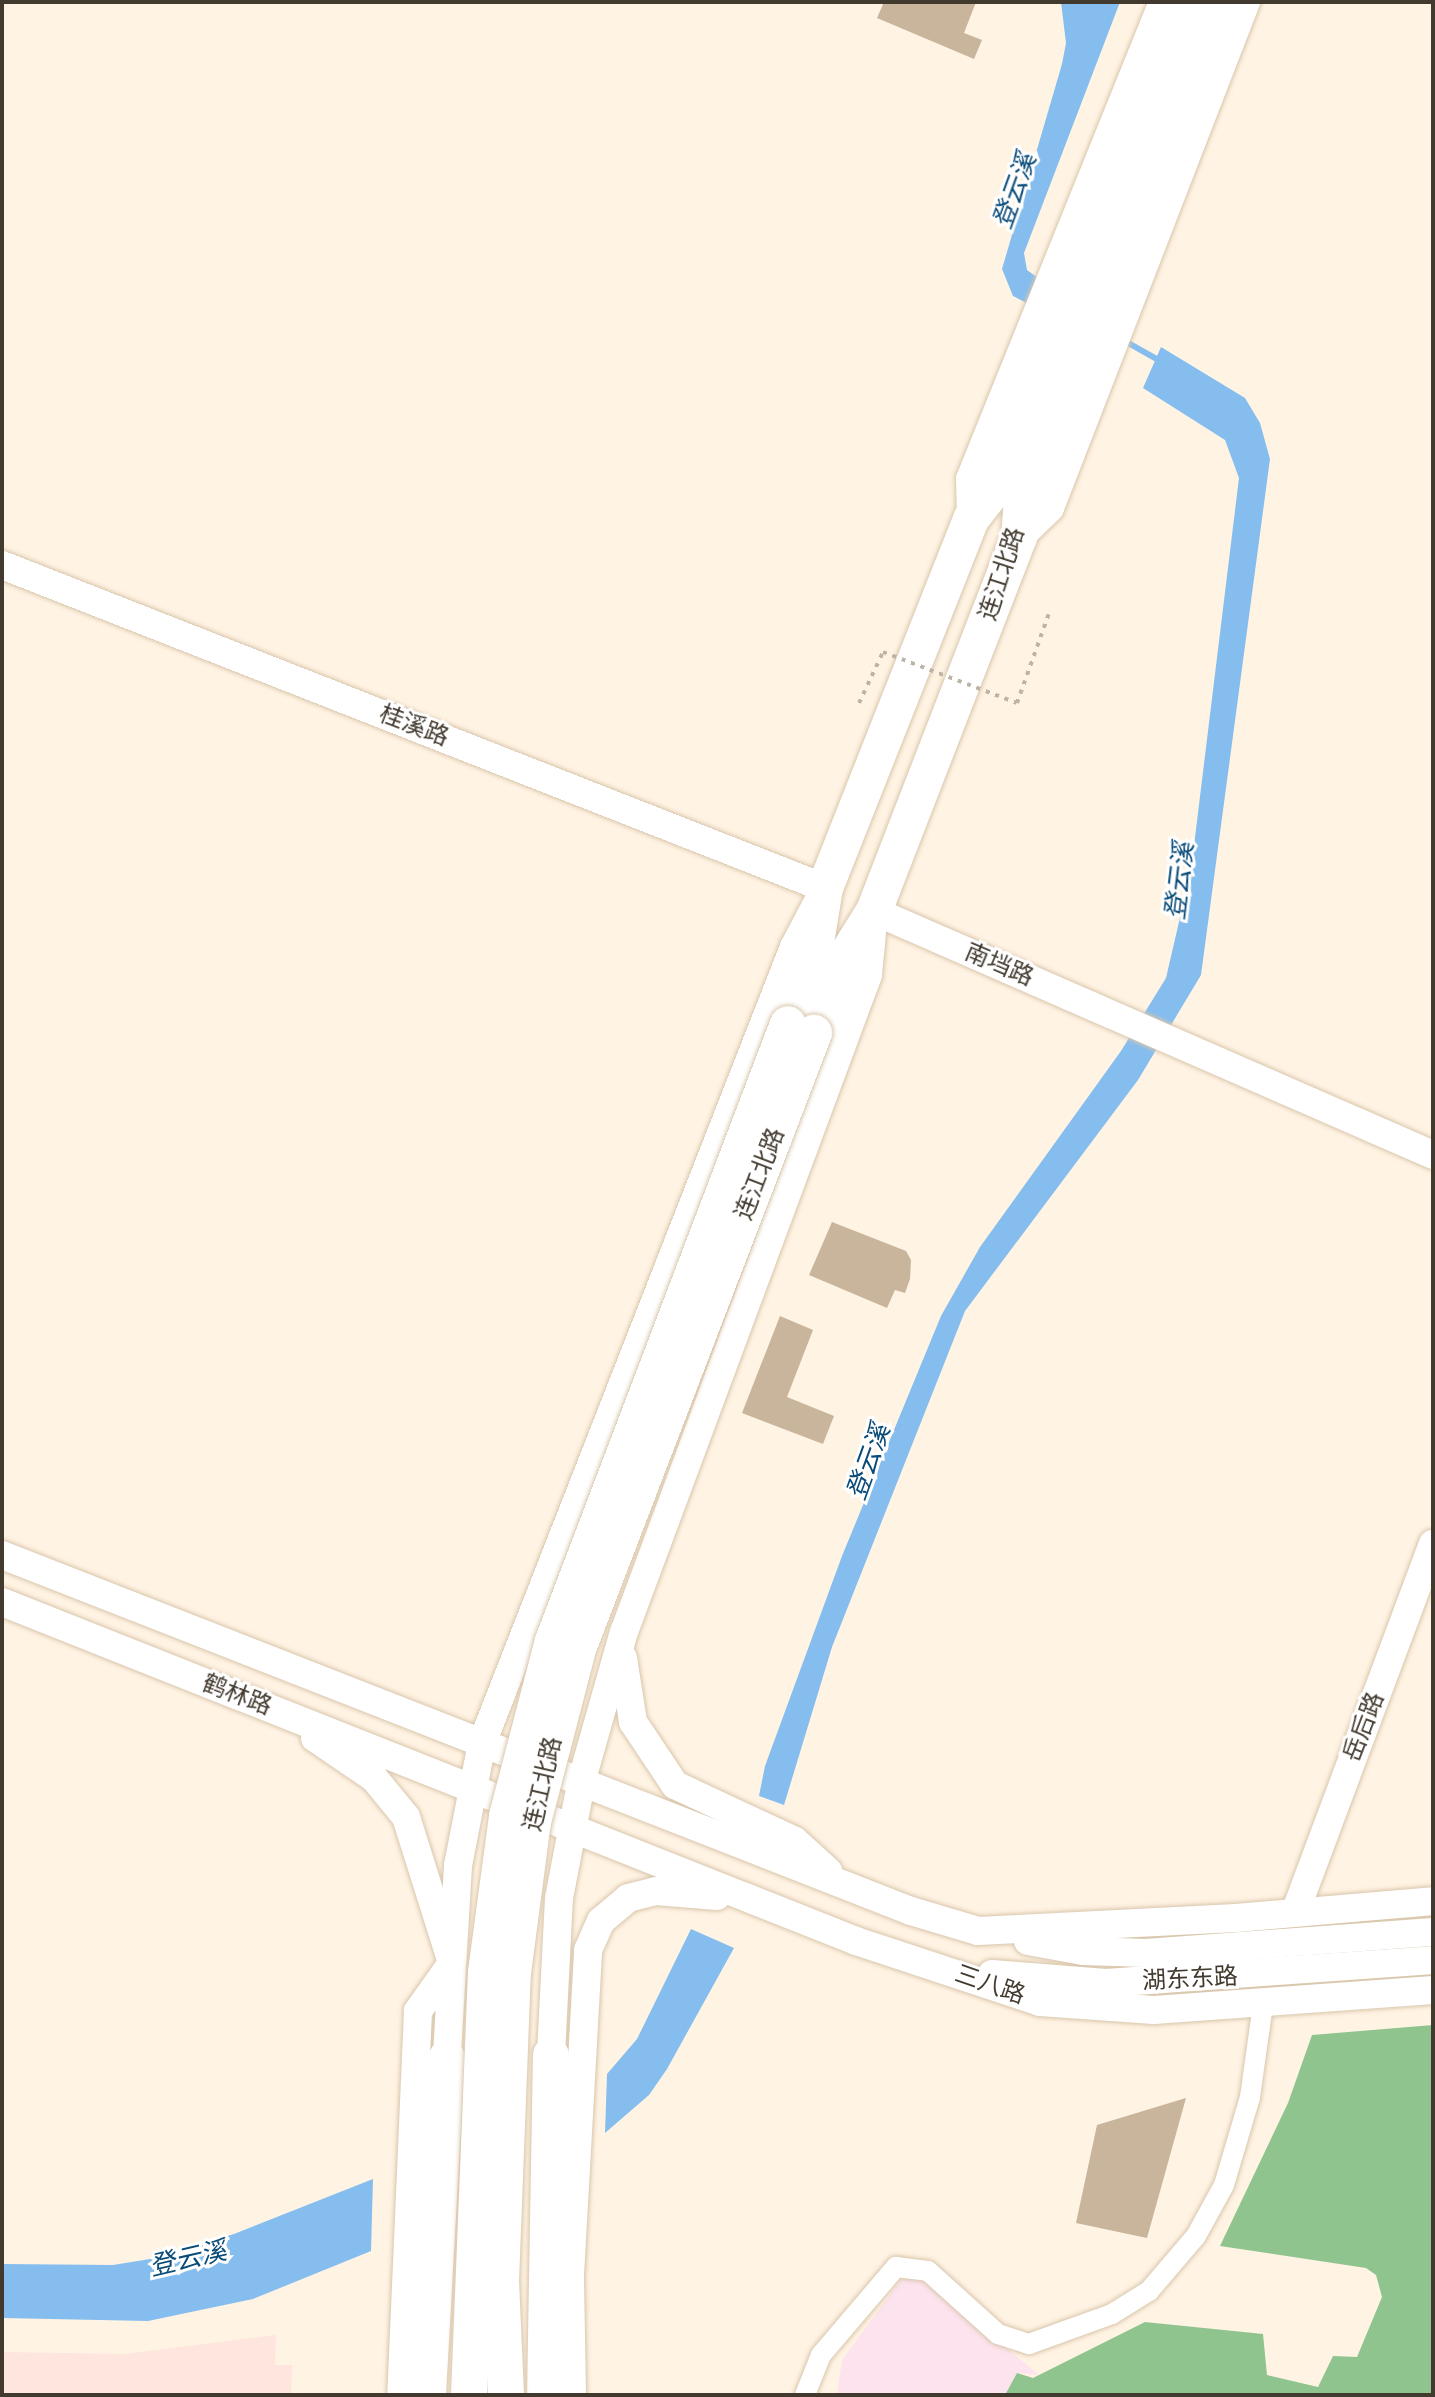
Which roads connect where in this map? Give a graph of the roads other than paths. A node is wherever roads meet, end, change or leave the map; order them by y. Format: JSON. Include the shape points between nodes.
{"nodes":[{"id":1,"x":1163,"y":2,"type":"edge"},
{"id":2,"x":1189,"y":2,"type":"edge"},
{"id":3,"x":1219,"y":2,"type":"edge"},
{"id":4,"x":1246,"y":2,"type":"edge"},
{"id":5,"x":1051,"y":388,"type":"junction"},
{"id":6,"x":971,"y":519,"type":"junction"},
{"id":7,"x":1019,"y":538,"type":"junction"},
{"id":8,"x":2,"y":565,"type":"edge"},
{"id":9,"x":825,"y":888,"type":"junction"},
{"id":10,"x":874,"y":911,"type":"junction"},
{"id":11,"x":801,"y":1028,"type":"junction"},
{"id":12,"x":1433,"y":1155,"type":"edge"},
{"id":13,"x":1433,"y":1544,"type":"edge"},
{"id":14,"x":2,"y":1555,"type":"edge"},
{"id":15,"x":2,"y":1602,"type":"edge"},
{"id":16,"x":624,"y":1632,"type":"junction"},
{"id":17,"x":263,"y":1705,"type":"junction"},
{"id":18,"x":482,"y":1743,"type":"junction"},
{"id":19,"x":582,"y":1779,"type":"junction"},
{"id":20,"x":472,"y":1787,"type":"junction"},
{"id":21,"x":571,"y":1826,"type":"junction"},
{"id":22,"x":840,"y":1883,"type":"junction"},
{"id":23,"x":1433,"y":1901,"type":"edge"},
{"id":24,"x":767,"y":1905,"type":"junction"},
{"id":25,"x":615,"y":1907,"type":"junction"},
{"id":26,"x":1296,"y":1910,"type":"junction"},
{"id":27,"x":978,"y":1931,"type":"junction"},
{"id":28,"x":1433,"y":1932,"type":"edge"},
{"id":29,"x":1433,"y":1960,"type":"edge"},
{"id":30,"x":452,"y":1963,"type":"junction"},
{"id":31,"x":947,"y":1970,"type":"junction"},
{"id":32,"x":1433,"y":1990,"type":"edge"},
{"id":33,"x":1263,"y":2004,"type":"junction"},
{"id":34,"x":553,"y":2013,"type":"junction"},
{"id":35,"x":551,"y":2055,"type":"joint"},
{"id":36,"x":447,"y":2058,"type":"joint"},
{"id":37,"x":401,"y":2395,"type":"edge"},
{"id":38,"x":428,"y":2395,"type":"edge"},
{"id":39,"x":469,"y":2395,"type":"edge"},
{"id":40,"x":506,"y":2395,"type":"edge"},
{"id":41,"x":545,"y":2395,"type":"edge"},
{"id":42,"x":572,"y":2395,"type":"edge"},
{"id":43,"x":805,"y":2395,"type":"edge"}],
"edges":[{"from":1,"to":6,"type":"main road","via":[[970,479]]},
{"from":2,"to":5,"type":"highway","name":"连江北路"},
{"from":3,"to":5,"type":"highway","name":"连江北路"},
{"from":4,"to":7,"type":"main road","via":[[1050,508]]},
{"from":5,"to":6,"type":"highway","name":"连江北路","via":[[997,486]]},
{"from":5,"to":7,"type":"highway","name":"连江北路","via":[[1022,497]]},
{"from":6,"to":9,"type":"highway","name":"连江北路"},
{"from":7,"to":10,"type":"highway","name":"连江北路"},
{"from":8,"to":9,"type":"main road","name":"桂溪路"},
{"from":9,"to":11,"type":"highway","name":"连江北路"},
{"from":9,"to":18,"type":"main road","via":[[794,947]]},
{"from":10,"to":11,"type":"highway","name":"连江北路"},
{"from":10,"to":12,"type":"main road","name":"南垱路"},
{"from":10,"to":16,"type":"main road","via":[[868,975]]},
{"from":11,"to":39,"type":"highway","name":"连江北路","bridge":true,"via":[[558,1627],[507,1816],[486,1972]]},
{"from":11,"to":40,"type":"highway","name":"连江北路","bridge":true,"via":[[578,1649],[533,1822],[513,1973],[501,2281]]},
{"from":13,"to":26,"type":"main road","name":"岳后路"},
{"from":14,"to":18,"type":"main road","name":"三八路"},
{"from":15,"to":17,"type":"main road","name":"鹤林路"},
{"from":16,"to":19,"type":"main road"},
{"from":16,"to":22,"type":"main road","via":[[624,1681],[633,1722],[666,1775],[690,1795],[795,1841]]},
{"from":17,"to":20,"type":"main road","name":"鹤林路"},
{"from":17,"to":30,"type":"main road","via":[[374,1778],[391,1796],[413,1831]]},
{"from":18,"to":19,"type":"main road","name":"三八路"},
{"from":18,"to":20,"type":"main road"},
{"from":19,"to":21,"type":"main road"},
{"from":19,"to":22,"type":"main road","name":"三八路"},
{"from":20,"to":21,"type":"main road","name":"鹤林路"},
{"from":20,"to":30,"type":"main road","via":[[458,1865]]},
{"from":21,"to":24,"type":"main road","name":"三八路"},
{"from":21,"to":34,"type":"main road","via":[[559,1898]]},
{"from":22,"to":27,"type":"main road","name":"三八路"},
{"from":23,"to":26,"type":"main road","name":"三八路"},
{"from":24,"to":25,"type":"main road","via":[[670,1891],[641,1894]]},
{"from":24,"to":31,"type":"main road","name":"三八路"},
{"from":25,"to":34,"type":"main road","via":[[587,1925],[567,1957]]},
{"from":25,"to":42,"type":"main road","via":[[601,1921],[588,1950],[569,2330]]},
{"from":26,"to":27,"type":"main road","name":"三八路"},
{"from":27,"to":28,"type":"main road","name":"湖东东路","via":[[1083,1951],[1146,1953]]},
{"from":29,"to":31,"type":"main road","name":"湖东东路","via":[[1106,1983]]},
{"from":30,"to":36,"type":"main road"},
{"from":30,"to":37,"type":"main road","via":[[418,2011]]},
{"from":31,"to":33,"type":"main road","name":"三八路","via":[[1040,2002],[1080,2008]]},
{"from":32,"to":33,"type":"main road","name":"三八路"},
{"from":33,"to":43,"type":"street","via":[[1250,2097],[1224,2185],[1196,2236],[1149,2291],[1112,2314],[1029,2344],[998,2334],[928,2271],[896,2267],[821,2355]]},
{"from":34,"to":35,"type":"main road"},
{"from":35,"to":41,"type":"highway"},
{"from":36,"to":38,"type":"highway"}]}
